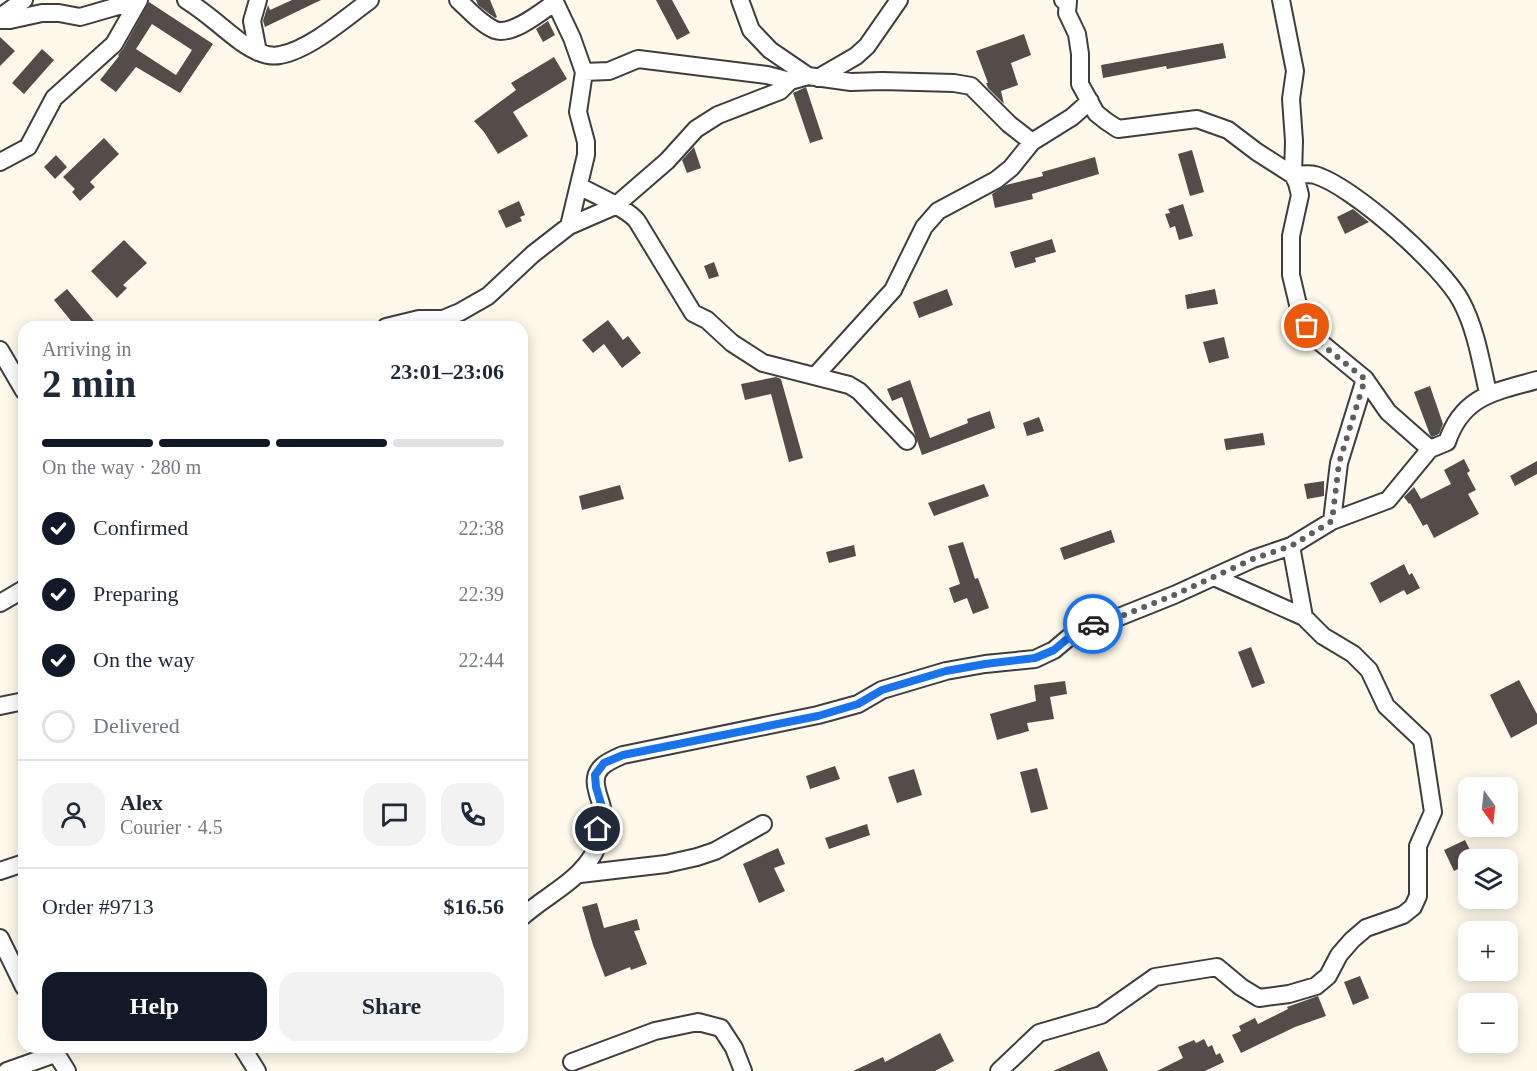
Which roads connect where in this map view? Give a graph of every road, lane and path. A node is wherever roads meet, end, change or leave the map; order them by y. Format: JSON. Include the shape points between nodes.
{"nodes":[{"id":1,"x":24,"y":0,"type":"edge"},
{"id":2,"x":186,"y":0,"type":"edge"},
{"id":3,"x":258,"y":0,"type":"edge"},
{"id":4,"x":370,"y":0,"type":"edge"},
{"id":5,"x":458,"y":0,"type":"edge"},
{"id":6,"x":740,"y":0,"type":"edge"},
{"id":7,"x":899,"y":0,"type":"edge"},
{"id":8,"x":1063,"y":0,"type":"edge"},
{"id":9,"x":1281,"y":0,"type":"edge"},
{"id":10,"x":554,"y":1,"type":"edge"},
{"id":11,"x":0,"y":19,"type":"edge"},
{"id":12,"x":252,"y":21,"type":"junction"},
{"id":13,"x":227,"y":30,"type":"junction"},
{"id":14,"x":258,"y":52,"type":"junction"},
{"id":15,"x":584,"y":72,"type":"junction"},
{"id":16,"x":813,"y":77,"type":"junction"},
{"id":17,"x":790,"y":81,"type":"junction"},
{"id":18,"x":1090,"y":101,"type":"junction"},
{"id":19,"x":1032,"y":142,"type":"junction"},
{"id":20,"x":0,"y":162,"type":"edge"},
{"id":21,"x":1293,"y":175,"type":"junction"},
{"id":22,"x":579,"y":186,"type":"junction"},
{"id":23,"x":615,"y":206,"type":"junction"},
{"id":24,"x":569,"y":226,"type":"junction"},
{"id":25,"x":411,"y":321,"type":"edge"},
{"id":26,"x":0,"y":350,"type":"edge"},
{"id":27,"x":815,"y":376,"type":"junction"},
{"id":28,"x":1365,"y":379,"type":"junction"},
{"id":29,"x":1537,"y":380,"type":"edge"},
{"id":30,"x":18,"y":381,"type":"edge"},
{"id":31,"x":1488,"y":393,"type":"junction"},
{"id":32,"x":907,"y":441,"type":"dead end"},
{"id":33,"x":1430,"y":449,"type":"junction"},
{"id":34,"x":1332,"y":521,"type":"junction"},
{"id":35,"x":1291,"y":546,"type":"junction"},
{"id":36,"x":1214,"y":577,"type":"junction"},
{"id":37,"x":18,"y":592,"type":"edge"},
{"id":38,"x":0,"y":603,"type":"edge"},
{"id":39,"x":1304,"y":617,"type":"junction"},
{"id":40,"x":18,"y":702,"type":"edge"},
{"id":41,"x":0,"y":706,"type":"edge"},
{"id":42,"x":763,"y":824,"type":"dead end"},
{"id":43,"x":18,"y":865,"type":"edge"},
{"id":44,"x":0,"y":871,"type":"edge"},
{"id":45,"x":580,"y":874,"type":"junction"},
{"id":46,"x":528,"y":911,"type":"edge"},
{"id":47,"x":0,"y":938,"type":"edge"},
{"id":48,"x":18,"y":975,"type":"edge"},
{"id":49,"x":49,"y":1053,"type":"edge"},
{"id":50,"x":55,"y":1053,"type":"edge"},
{"id":51,"x":246,"y":1053,"type":"edge"},
{"id":52,"x":572,"y":1062,"type":"dead end"},
{"id":53,"x":7,"y":1071,"type":"edge"},
{"id":54,"x":67,"y":1071,"type":"edge"},
{"id":55,"x":257,"y":1071,"type":"edge"},
{"id":56,"x":743,"y":1071,"type":"edge"},
{"id":57,"x":999,"y":1071,"type":"edge"}],
"edges":[{"from":1,"to":11,"type":"street"},
{"from":2,"to":13,"type":"street"},
{"from":3,"to":12,"type":"street"},
{"from":4,"to":14,"type":"street","via":[[294,51],[278,56]]},
{"from":5,"to":10,"type":"street","via":[[498,31],[530,20]]},
{"from":6,"to":16,"type":"street","via":[[751,30],[770,50]]},
{"from":7,"to":16,"type":"street","via":[[856,56]]},
{"from":8,"to":18,"type":"street","via":[[1068,0],[1067,13],[1077,34],[1080,84]]},
{"from":9,"to":21,"type":"street","via":[[1295,70]]},
{"from":10,"to":15,"type":"street"},
{"from":11,"to":20,"type":"street","via":[[42,13],[80,17],[139,0],[114,44],[54,98],[28,147]]},
{"from":12,"to":13,"type":"street"},
{"from":12,"to":14,"type":"street"},
{"from":13,"to":14,"type":"street"},
{"from":15,"to":17,"type":"street","via":[[609,71],[638,59]]},
{"from":15,"to":22,"type":"street","via":[[578,112],[586,155]]},
{"from":16,"to":17,"type":"street"},
{"from":16,"to":19,"type":"street","via":[[971,86]]},
{"from":17,"to":23,"type":"street","via":[[780,92],[718,115],[696,129],[667,161]]},
{"from":18,"to":19,"type":"street"},
{"from":18,"to":21,"type":"street","via":[[1096,113],[1118,129],[1197,119],[1228,130]]},
{"from":19,"to":27,"type":"street","via":[[996,180],[938,211],[924,227],[893,290]]},
{"from":21,"to":28,"type":"street","via":[[1300,195],[1291,236],[1291,275],[1300,313],[1315,339]]},
{"from":21,"to":31,"type":"street","via":[[1314,174],[1340,186],[1442,273],[1461,301],[1474,333]]},
{"from":22,"to":23,"type":"street"},
{"from":22,"to":24,"type":"street"},
{"from":23,"to":24,"type":"street"},
{"from":23,"to":27,"type":"street","via":[[637,220],[693,313],[763,363]]},
{"from":24,"to":25,"type":"street","via":[[488,296],[443,319]]},
{"from":26,"to":30,"type":"street"},
{"from":27,"to":32,"type":"street","via":[[859,391]]},
{"from":28,"to":33,"type":"street","via":[[1388,412]]},
{"from":28,"to":34,"type":"street","via":[[1339,463]]},
{"from":29,"to":31,"type":"street"},
{"from":31,"to":33,"type":"street","via":[[1468,406],[1447,442]]},
{"from":33,"to":34,"type":"street","via":[[1388,500]]},
{"from":34,"to":35,"type":"street"},
{"from":35,"to":36,"type":"street"},
{"from":35,"to":39,"type":"street"},
{"from":36,"to":39,"type":"street"},
{"from":36,"to":45,"type":"street","via":[[1091,625],[1035,658],[946,671],[882,690],[858,704],[818,716],[623,755],[604,763],[595,775],[602,807],[595,851]]},
{"from":37,"to":38,"type":"street"},
{"from":39,"to":57,"type":"street","via":[[1369,670],[1386,706],[1422,740],[1433,812],[1418,846],[1419,888],[1413,907],[1403,915],[1366,928],[1339,955],[1328,976],[1316,987],[1259,998],[1216,967],[1155,977],[1101,1015],[1040,1033]]},
{"from":40,"to":41,"type":"street"},
{"from":42,"to":45,"type":"street","via":[[716,851],[697,857]]},
{"from":43,"to":44,"type":"street"},
{"from":45,"to":46,"type":"street"},
{"from":47,"to":48,"type":"street"},
{"from":49,"to":53,"type":"street"},
{"from":50,"to":54,"type":"street"},
{"from":51,"to":55,"type":"street"},
{"from":52,"to":56,"type":"street","via":[[655,1031],[698,1022],[721,1028]]}]}
